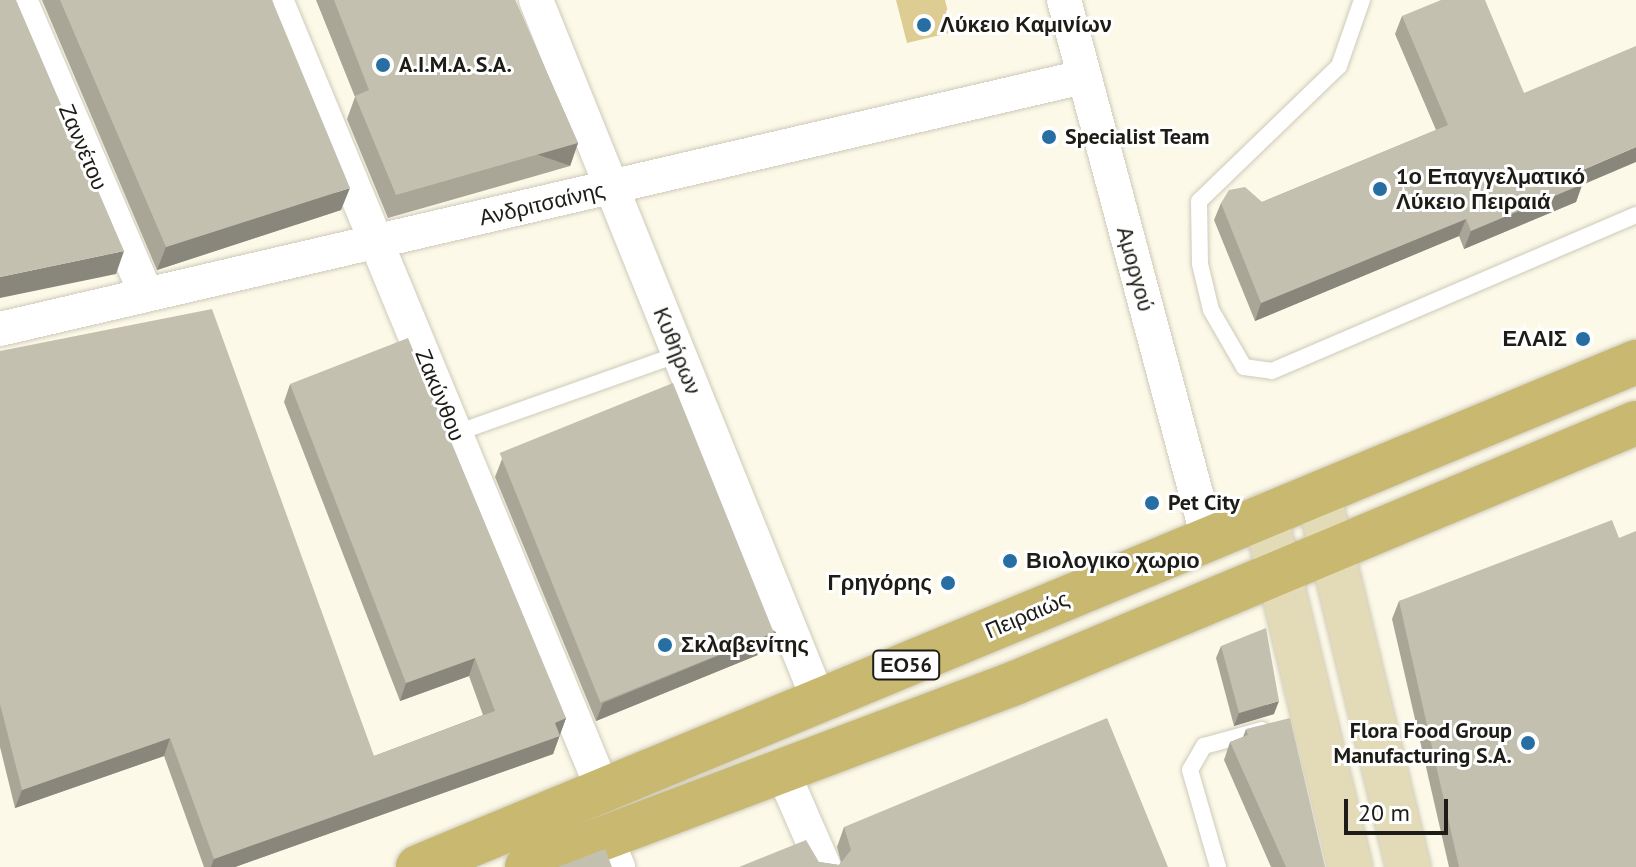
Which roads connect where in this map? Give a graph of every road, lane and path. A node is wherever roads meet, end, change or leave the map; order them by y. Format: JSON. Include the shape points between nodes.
{"nodes":[{"id":1,"x":20,"y":0,"type":"edge"},
{"id":2,"x":276,"y":0,"type":"edge"},
{"id":3,"x":536,"y":0,"type":"edge"},
{"id":4,"x":1064,"y":0,"type":"edge"},
{"id":5,"x":1362,"y":0,"type":"edge"},
{"id":6,"x":1083,"y":77,"type":"junction"},
{"id":7,"x":611,"y":188,"type":"junction"},
{"id":8,"x":1636,"y":215,"type":"edge"},
{"id":9,"x":377,"y":243,"type":"junction"},
{"id":10,"x":146,"y":294,"type":"junction"},
{"id":11,"x":0,"y":329,"type":"edge"},
{"id":12,"x":679,"y":354,"type":"junction"},
{"id":13,"x":1636,"y":362,"type":"edge"},
{"id":14,"x":1636,"y":423,"type":"edge"},
{"id":15,"x":456,"y":433,"type":"junction"},
{"id":16,"x":1318,"y":494,"type":"junction"},
{"id":17,"x":1265,"y":515,"type":"junction"},
{"id":18,"x":1208,"y":538,"type":"junction"},
{"id":19,"x":1330,"y":548,"type":"junction"},
{"id":20,"x":1278,"y":569,"type":"junction"},
{"id":21,"x":819,"y":701,"type":"junction"},
{"id":22,"x":1299,"y":718,"type":"junction"},
{"id":23,"x":783,"y":773,"type":"junction"},
{"id":24,"x":603,"y":790,"type":"junction"},
{"id":25,"x":611,"y":851,"type":"edge"},
{"id":26,"x":418,"y":867,"type":"edge"},
{"id":27,"x":527,"y":867,"type":"edge"},
{"id":28,"x":824,"y":867,"type":"edge"},
{"id":29,"x":1218,"y":867,"type":"edge"},
{"id":30,"x":1350,"y":867,"type":"edge"},
{"id":31,"x":1408,"y":867,"type":"edge"}],
"edges":[{"from":1,"to":10,"type":"street","name":"Ζαννέτου"},
{"from":2,"to":9,"type":"street","name":"Ζακύνθου"},
{"from":3,"to":7,"type":"street","name":"Κυθήρων"},
{"from":4,"to":6,"type":"street","name":"Αμοργού"},
{"from":5,"to":8,"type":"lane","via":[[1339,66],[1199,201],[1200,264],[1211,310],[1244,367],[1272,371]]},
{"from":6,"to":7,"type":"street","name":"Ανδριτσαίνης"},
{"from":6,"to":18,"type":"street","name":"Αμοργού"},
{"from":7,"to":9,"type":"street","name":"Ανδριτσαίνης"},
{"from":7,"to":12,"type":"street","name":"Κυθήρων"},
{"from":9,"to":10,"type":"street","name":"Ανδριτσαίνης"},
{"from":9,"to":15,"type":"street","name":"Ζακύνθου"},
{"from":10,"to":11,"type":"street","name":"Ανδριτσαίνης"},
{"from":12,"to":15,"type":"lane"},
{"from":12,"to":21,"type":"street","name":"Κυθήρων"},
{"from":13,"to":16,"type":"main road","name":"Πειραιώς","number":"ΕΟ56"},
{"from":14,"to":19,"type":"main road","number":"ΕΟ56"},
{"from":15,"to":24,"type":"street","name":"Ζακύνθου"},
{"from":16,"to":17,"type":"main road","name":"Πειραιώς","number":"ΕΟ56"},
{"from":16,"to":19,"type":"main road"},
{"from":17,"to":18,"type":"main road","name":"Πειραιώς","number":"ΕΟ56"},
{"from":17,"to":20,"type":"main road"},
{"from":18,"to":21,"type":"main road","name":"Πειραιώς","number":"ΕΟ56"},
{"from":19,"to":20,"type":"main road","number":"ΕΟ56"},
{"from":19,"to":31,"type":"main road"},
{"from":20,"to":22,"type":"main road"},
{"from":20,"to":23,"type":"main road","number":"ΕΟ56"},
{"from":21,"to":24,"type":"main road","name":"Πειραιώς","number":"ΕΟ56"},
{"from":22,"to":29,"type":"lane","via":[[1204,746],[1194,756],[1191,784]]},
{"from":22,"to":30,"type":"main road"},
{"from":23,"to":25,"type":"main road","number":"ΕΟ56"},
{"from":23,"to":28,"type":"street"},
{"from":24,"to":26,"type":"main road","name":"Πειραιώς","number":"ΕΟ56"},
{"from":25,"to":27,"type":"main road","number":"ΕΟ56"}]}
